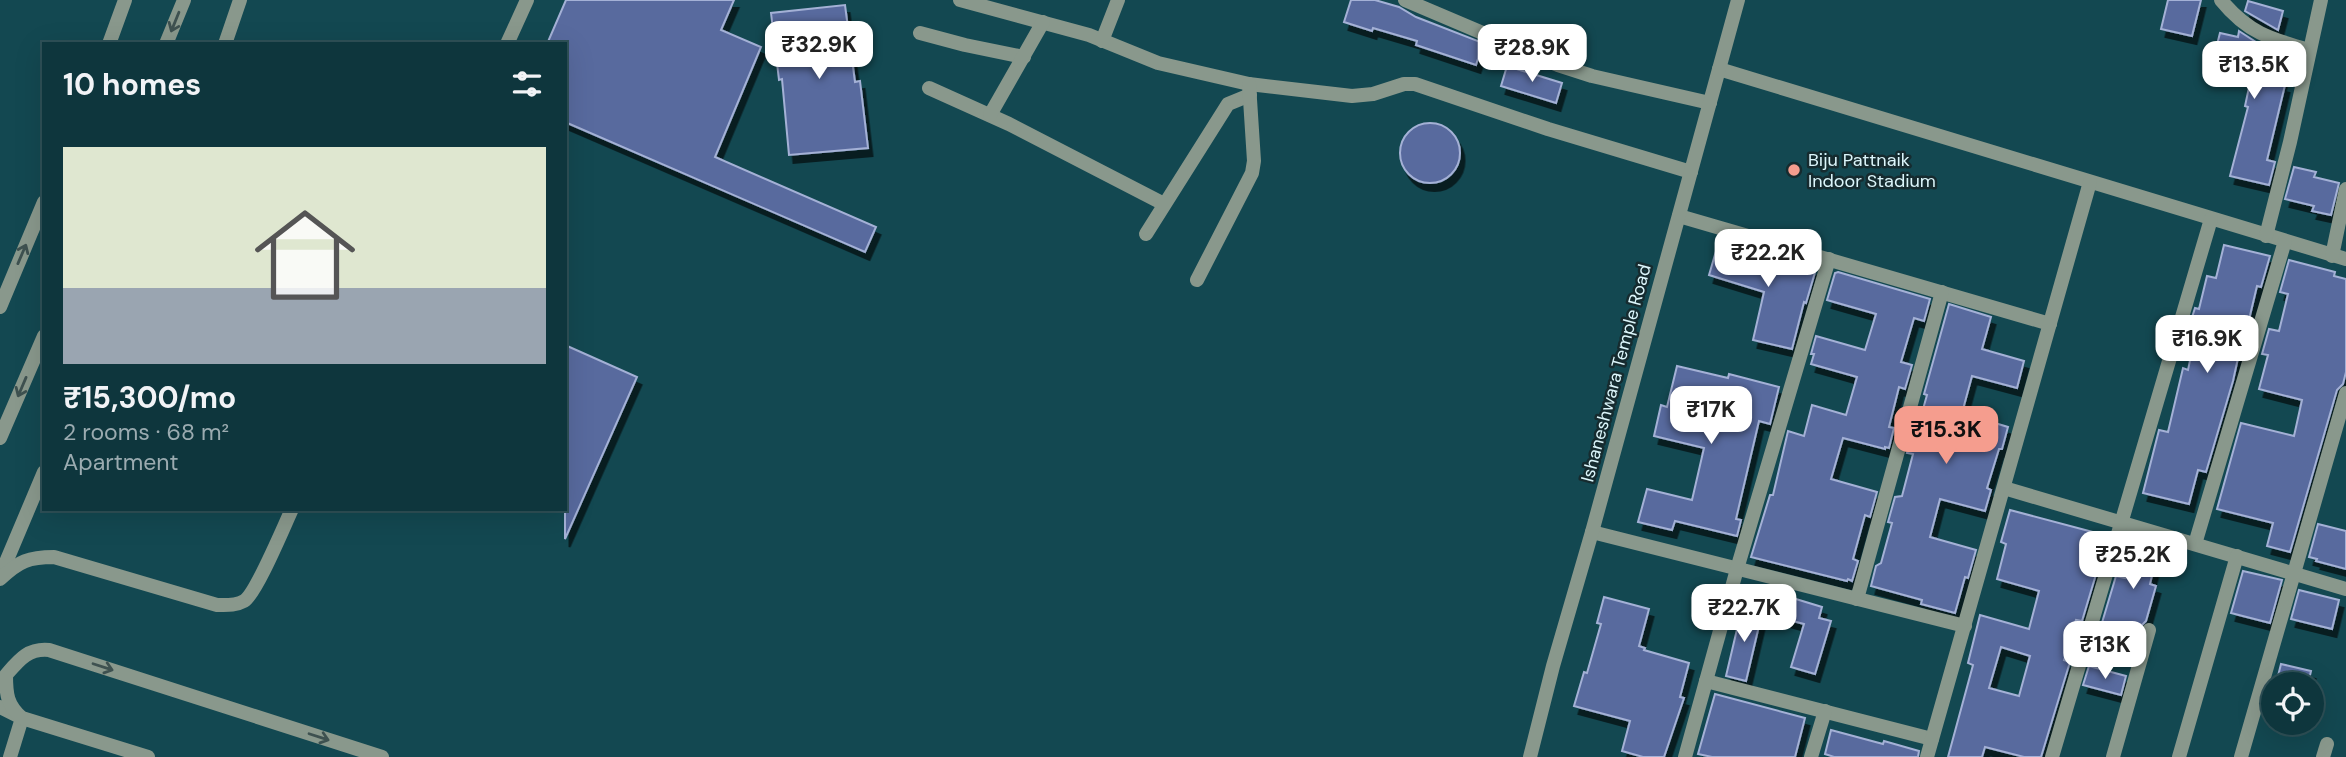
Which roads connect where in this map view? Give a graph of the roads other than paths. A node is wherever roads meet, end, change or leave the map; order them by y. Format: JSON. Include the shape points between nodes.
{"nodes":[{"id":1,"x":125,"y":0,"type":"edge"},
{"id":2,"x":184,"y":0,"type":"edge"},
{"id":3,"x":240,"y":0,"type":"edge"},
{"id":4,"x":527,"y":0,"type":"edge"},
{"id":5,"x":960,"y":0,"type":"edge"},
{"id":6,"x":1118,"y":0,"type":"edge"},
{"id":7,"x":1405,"y":0,"type":"edge"},
{"id":8,"x":1738,"y":0,"type":"edge"},
{"id":9,"x":2221,"y":0,"type":"edge"},
{"id":10,"x":2320,"y":0,"type":"edge"},
{"id":11,"x":1043,"y":22,"type":"junction"},
{"id":12,"x":920,"y":33,"type":"dead end"},
{"id":13,"x":1102,"y":41,"type":"junction"},
{"id":14,"x":110,"y":42,"type":"edge"},
{"id":15,"x":167,"y":42,"type":"edge"},
{"id":16,"x":226,"y":42,"type":"edge"},
{"id":17,"x":508,"y":42,"type":"edge"},
{"id":18,"x":2309,"y":50,"type":"junction"},
{"id":19,"x":1024,"y":57,"type":"junction"},
{"id":20,"x":1719,"y":69,"type":"junction"},
{"id":21,"x":929,"y":88,"type":"dead end"},
{"id":22,"x":1249,"y":89,"type":"junction"},
{"id":23,"x":1710,"y":103,"type":"junction"},
{"id":24,"x":990,"y":115,"type":"junction"},
{"id":25,"x":1691,"y":172,"type":"junction"},
{"id":26,"x":2090,"y":182,"type":"junction"},
{"id":27,"x":2346,"y":189,"type":"edge"},
{"id":28,"x":1164,"y":204,"type":"junction"},
{"id":29,"x":42,"y":207,"type":"edge"},
{"id":30,"x":1679,"y":216,"type":"junction"},
{"id":31,"x":2211,"y":219,"type":"junction"},
{"id":32,"x":1146,"y":234,"type":"dead end"},
{"id":33,"x":2266,"y":236,"type":"junction"},
{"id":34,"x":2285,"y":241,"type":"junction"},
{"id":35,"x":2339,"y":258,"type":"edge"},
{"id":36,"x":1829,"y":259,"type":"junction"},
{"id":37,"x":1197,"y":280,"type":"dead end"},
{"id":38,"x":1942,"y":292,"type":"junction"},
{"id":39,"x":0,"y":307,"type":"edge"},
{"id":40,"x":2050,"y":324,"type":"junction"},
{"id":41,"x":42,"y":341,"type":"edge"},
{"id":42,"x":2346,"y":393,"type":"edge"},
{"id":43,"x":0,"y":437,"type":"edge"},
{"id":44,"x":42,"y":477,"type":"edge"},
{"id":45,"x":2004,"y":488,"type":"junction"},
{"id":46,"x":291,"y":511,"type":"edge"},
{"id":47,"x":2122,"y":522,"type":"junction"},
{"id":48,"x":1592,"y":532,"type":"junction"},
{"id":49,"x":2195,"y":544,"type":"junction"},
{"id":50,"x":2237,"y":556,"type":"junction"},
{"id":51,"x":1737,"y":569,"type":"junction"},
{"id":52,"x":2293,"y":573,"type":"junction"},
{"id":53,"x":0,"y":577,"type":"edge"},
{"id":54,"x":2346,"y":589,"type":"edge"},
{"id":55,"x":1857,"y":599,"type":"junction"},
{"id":56,"x":1965,"y":626,"type":"junction"},
{"id":57,"x":2150,"y":631,"type":"dead end"},
{"id":58,"x":3,"y":672,"type":"edge"},
{"id":59,"x":1706,"y":681,"type":"junction"},
{"id":60,"x":0,"y":708,"type":"edge"},
{"id":61,"x":1825,"y":711,"type":"junction"},
{"id":62,"x":22,"y":718,"type":"junction"},
{"id":63,"x":1932,"y":739,"type":"junction"},
{"id":64,"x":10,"y":757,"type":"edge"},
{"id":65,"x":148,"y":757,"type":"edge"},
{"id":66,"x":382,"y":757,"type":"edge"},
{"id":67,"x":1530,"y":757,"type":"edge"},
{"id":68,"x":1685,"y":757,"type":"edge"},
{"id":69,"x":1811,"y":757,"type":"edge"},
{"id":70,"x":1927,"y":757,"type":"edge"},
{"id":71,"x":2052,"y":757,"type":"edge"},
{"id":72,"x":2113,"y":757,"type":"edge"},
{"id":73,"x":2179,"y":757,"type":"edge"},
{"id":74,"x":2241,"y":757,"type":"edge"}],
"edges":[{"from":1,"to":14,"type":"street"},
{"from":2,"to":15,"type":"street","one_way":true},
{"from":3,"to":16,"type":"street"},
{"from":4,"to":17,"type":"street"},
{"from":5,"to":11,"type":"street"},
{"from":6,"to":13,"type":"street"},
{"from":7,"to":23,"type":"street","via":[[1558,65]]},
{"from":8,"to":20,"type":"street","name":"Ishaneshwara Temple Road"},
{"from":9,"to":18,"type":"street","via":[[2245,25],[2268,39]]},
{"from":10,"to":18,"type":"street"},
{"from":11,"to":13,"type":"street"},
{"from":11,"to":19,"type":"street"},
{"from":12,"to":19,"type":"street"},
{"from":13,"to":22,"type":"street","via":[[1158,64]]},
{"from":18,"to":33,"type":"street"},
{"from":19,"to":24,"type":"street"},
{"from":20,"to":23,"type":"street","name":"Ishaneshwara Temple Road"},
{"from":20,"to":26,"type":"street"},
{"from":21,"to":24,"type":"street"},
{"from":22,"to":25,"type":"street","via":[[1352,96],[1415,85]]},
{"from":22,"to":28,"type":"street","via":[[1228,104]]},
{"from":22,"to":37,"type":"street","via":[[1252,173]]},
{"from":23,"to":25,"type":"street","name":"Ishaneshwara Temple Road"},
{"from":24,"to":28,"type":"street"},
{"from":25,"to":30,"type":"street","name":"Ishaneshwara Temple Road"},
{"from":26,"to":31,"type":"street"},
{"from":26,"to":40,"type":"street"},
{"from":27,"to":35,"type":"street"},
{"from":28,"to":32,"type":"street"},
{"from":39,"to":29,"type":"street","one_way":true},
{"from":30,"to":36,"type":"street"},
{"from":30,"to":48,"type":"street","name":"Ishaneshwara Temple Road"},
{"from":31,"to":33,"type":"street"},
{"from":31,"to":47,"type":"street"},
{"from":33,"to":34,"type":"street"},
{"from":34,"to":35,"type":"street"},
{"from":34,"to":49,"type":"street"},
{"from":36,"to":38,"type":"street"},
{"from":36,"to":51,"type":"street"},
{"from":38,"to":40,"type":"street"},
{"from":38,"to":55,"type":"street"},
{"from":40,"to":45,"type":"street"},
{"from":41,"to":43,"type":"street","one_way":true},
{"from":42,"to":52,"type":"street"},
{"from":44,"to":53,"type":"street"},
{"from":45,"to":47,"type":"street"},
{"from":45,"to":56,"type":"street"},
{"from":46,"to":53,"type":"street","via":[[246,601],[233,605],[216,606],[54,557],[16,563]]},
{"from":47,"to":49,"type":"street"},
{"from":47,"to":71,"type":"street"},
{"from":48,"to":51,"type":"street"},
{"from":48,"to":67,"type":"street","name":"Ishaneshwara Temple Road"},
{"from":49,"to":50,"type":"street"},
{"from":50,"to":52,"type":"street"},
{"from":50,"to":73,"type":"street"},
{"from":51,"to":55,"type":"street"},
{"from":51,"to":59,"type":"street"},
{"from":52,"to":54,"type":"street"},
{"from":52,"to":74,"type":"street"},
{"from":55,"to":56,"type":"street"},
{"from":56,"to":63,"type":"street"},
{"from":57,"to":72,"type":"street"},
{"from":58,"to":62,"type":"street","via":[[6,695]]},
{"from":58,"to":66,"type":"street","one_way":true,"via":[[27,653],[49,650]]},
{"from":59,"to":61,"type":"street"},
{"from":59,"to":68,"type":"street"},
{"from":60,"to":62,"type":"street"},
{"from":61,"to":63,"type":"street"},
{"from":61,"to":69,"type":"street"},
{"from":62,"to":64,"type":"street"},
{"from":62,"to":65,"type":"street"},
{"from":63,"to":70,"type":"street"}]}
